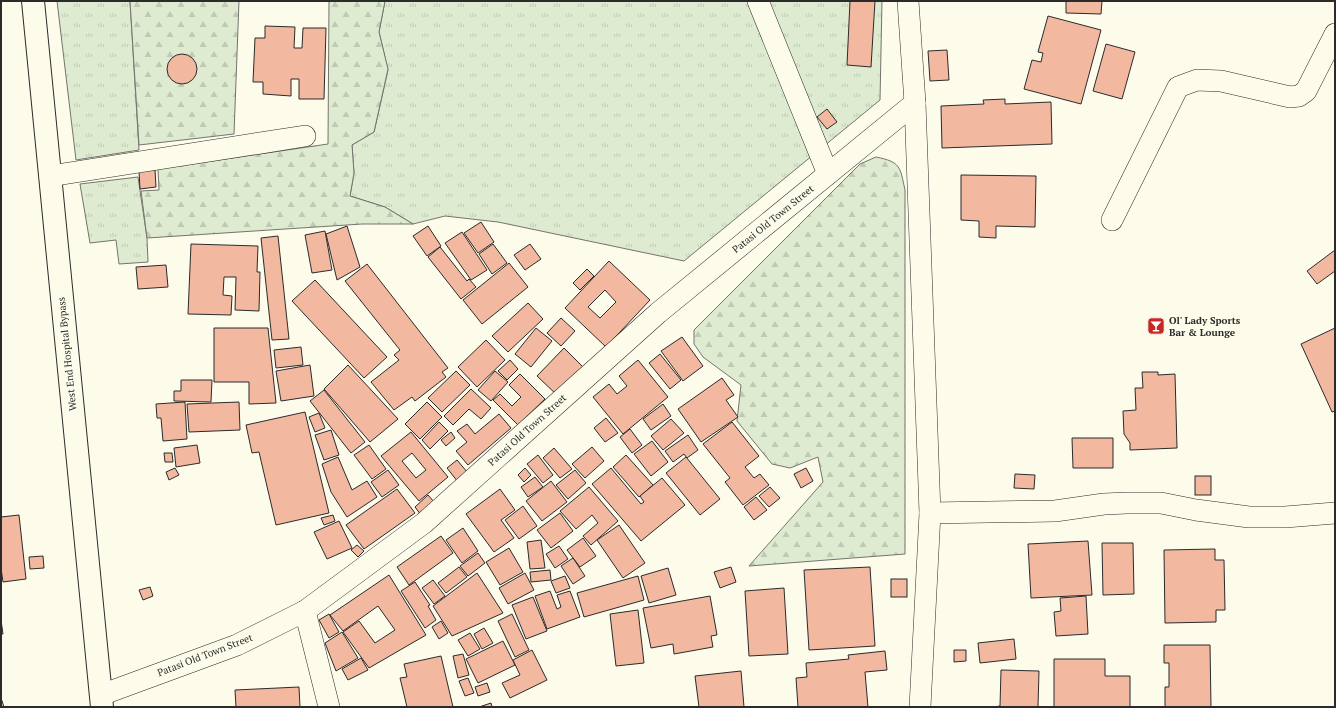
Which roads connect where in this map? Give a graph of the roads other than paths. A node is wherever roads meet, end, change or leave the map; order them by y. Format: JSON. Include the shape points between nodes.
{"nodes":[{"id":1,"x":33,"y":1,"type":"edge"},
{"id":2,"x":758,"y":1,"type":"edge"},
{"id":3,"x":908,"y":1,"type":"edge"},
{"id":4,"x":1335,"y":34,"type":"edge"},
{"id":5,"x":915,"y":103,"type":"junction"},
{"id":6,"x":305,"y":136,"type":"dead end"},
{"id":7,"x":828,"y":174,"type":"junction"},
{"id":8,"x":50,"y":176,"type":"junction"},
{"id":9,"x":1112,"y":220,"type":"dead end"},
{"id":10,"x":930,"y":513,"type":"junction"},
{"id":11,"x":1335,"y":513,"type":"edge"},
{"id":12,"x":306,"y":611,"type":"junction"},
{"id":13,"x":102,"y":701,"type":"edge"},
{"id":14,"x":329,"y":707,"type":"edge"},
{"id":15,"x":920,"y":707,"type":"edge"}],
"edges":[{"from":1,"to":8,"type":"highway","name":"West End Hospital Bypass"},
{"from":2,"to":7,"type":"street"},
{"from":3,"to":5,"type":"street"},
{"from":4,"to":9,"type":"street","via":[[1306,91],[1299,96],[1290,97],[1221,81],[1197,80],[1178,87]]},
{"from":5,"to":7,"type":"street","name":"Patasi Old Town Street"},
{"from":5,"to":10,"type":"street"},
{"from":6,"to":8,"type":"street"},
{"from":7,"to":12,"type":"street","name":"Patasi Old Town Street","via":[[658,313],[424,523]]},
{"from":8,"to":13,"type":"highway","name":"West End Hospital Bypass"},
{"from":10,"to":11,"type":"street","via":[[1055,511],[1127,503],[1162,503],[1249,516]]},
{"from":10,"to":15,"type":"street"},
{"from":12,"to":13,"type":"street","name":"Patasi Old Town Street","via":[[237,645]]},
{"from":12,"to":14,"type":"street"}]}
